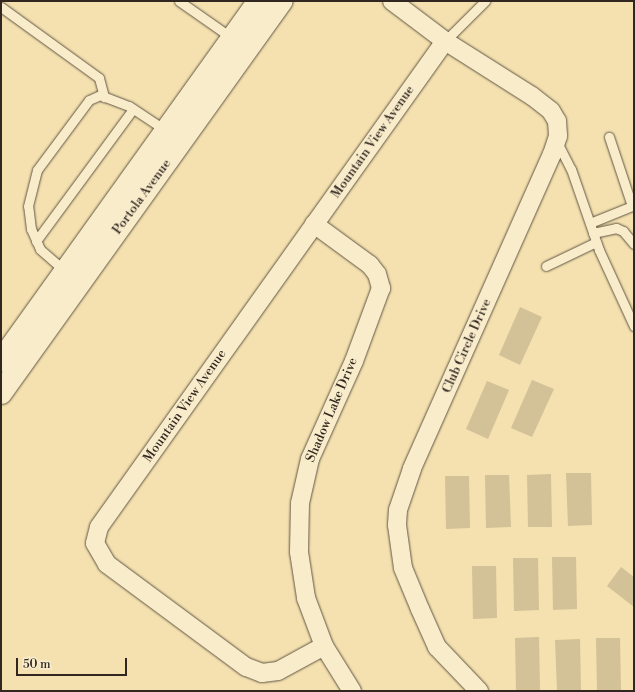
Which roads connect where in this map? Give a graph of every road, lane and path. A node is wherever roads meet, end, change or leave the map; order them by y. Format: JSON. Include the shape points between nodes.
{"nodes":[{"id":1,"x":179,"y":1,"type":"edge"},
{"id":2,"x":259,"y":1,"type":"edge"},
{"id":3,"x":282,"y":1,"type":"edge"},
{"id":4,"x":392,"y":1,"type":"edge"},
{"id":5,"x":485,"y":1,"type":"edge"},
{"id":6,"x":1,"y":7,"type":"edge"},
{"id":7,"x":232,"y":38,"type":"junction"},
{"id":8,"x":445,"y":41,"type":"junction"},
{"id":9,"x":104,"y":97,"type":"junction"},
{"id":10,"x":132,"y":109,"type":"junction"},
{"id":11,"x":165,"y":130,"type":"junction"},
{"id":12,"x":609,"y":138,"type":"dead end"},
{"id":13,"x":556,"y":141,"type":"junction"},
{"id":14,"x":590,"y":223,"type":"junction"},
{"id":15,"x":314,"y":224,"type":"junction"},
{"id":16,"x":593,"y":233,"type":"junction"},
{"id":17,"x":36,"y":241,"type":"junction"},
{"id":18,"x":596,"y":242,"type":"junction"},
{"id":19,"x":634,"y":244,"type":"edge"},
{"id":20,"x":546,"y":266,"type":"dead end"},
{"id":21,"x":65,"y":271,"type":"junction"},
{"id":22,"x":634,"y":326,"type":"edge"},
{"id":23,"x":1,"y":361,"type":"edge"},
{"id":24,"x":1,"y":393,"type":"edge"},
{"id":25,"x":324,"y":646,"type":"junction"},
{"id":26,"x":352,"y":691,"type":"edge"},
{"id":27,"x":479,"y":691,"type":"edge"}],
"edges":[{"from":1,"to":7,"type":"lane"},
{"from":2,"to":7,"type":"street","name":"Portola Avenue"},
{"from":3,"to":24,"type":"street","name":"Portola Avenue"},
{"from":4,"to":8,"type":"street","name":"Club Circle Drive"},
{"from":5,"to":8,"type":"lane"},
{"from":6,"to":9,"type":"lane","via":[[99,78]]},
{"from":7,"to":11,"type":"street","name":"Portola Avenue"},
{"from":8,"to":13,"type":"street","name":"Club Circle Drive","via":[[532,96],[551,111],[557,121]]},
{"from":8,"to":15,"type":"street","name":"Mountain View Avenue"},
{"from":9,"to":10,"type":"lane"},
{"from":9,"to":17,"type":"lane","via":[[100,95],[89,100],[37,170],[28,206],[31,229]]},
{"from":10,"to":11,"type":"lane"},
{"from":10,"to":17,"type":"lane"},
{"from":11,"to":21,"type":"street","name":"Portola Avenue"},
{"from":12,"to":14,"type":"lane","via":[[632,206]]},
{"from":13,"to":14,"type":"lane","via":[[572,169]]},
{"from":13,"to":27,"type":"street","name":"Club Circle Drive","via":[[412,469],[398,510],[397,525],[403,568],[423,616],[437,647]]},
{"from":14,"to":16,"type":"lane"},
{"from":15,"to":25,"type":"street","name":"Shadow Lake Drive","via":[[370,265],[377,274],[381,288],[354,361],[310,459],[300,503],[299,552],[306,598]]},
{"from":15,"to":25,"type":"street","name":"Mountain View Avenue","via":[[99,527],[95,544],[107,564],[246,667],[262,673],[278,671]]},
{"from":16,"to":18,"type":"lane"},
{"from":16,"to":19,"type":"lane","via":[[616,228],[623,231]]},
{"from":17,"to":21,"type":"lane","via":[[40,249]]},
{"from":18,"to":20,"type":"lane"},
{"from":18,"to":22,"type":"lane"},
{"from":21,"to":23,"type":"street","name":"Portola Avenue"},
{"from":25,"to":26,"type":"street","name":"Shadow Lake Drive"}]}
